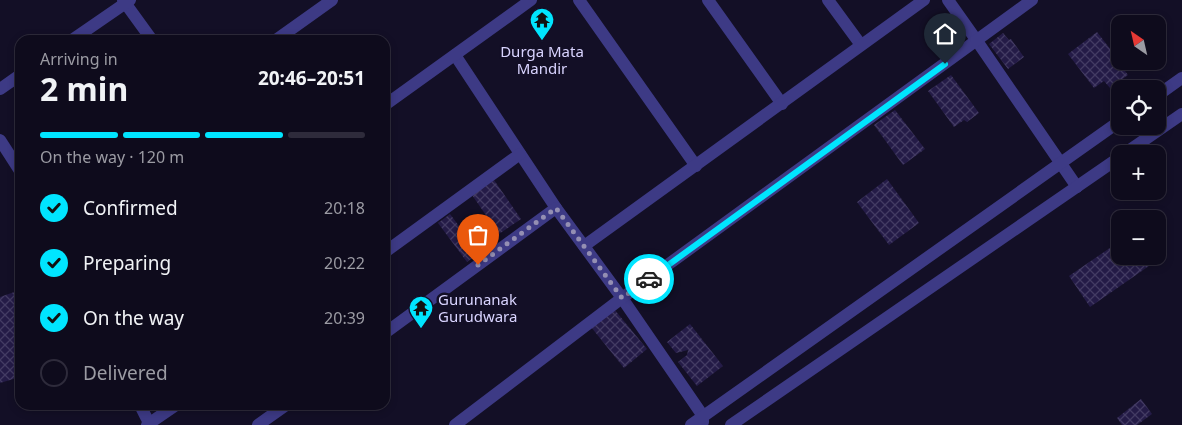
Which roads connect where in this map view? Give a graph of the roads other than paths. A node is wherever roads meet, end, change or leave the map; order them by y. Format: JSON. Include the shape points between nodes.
{"nodes":[{"id":1,"x":332,"y":0,"type":"edge"},
{"id":2,"x":531,"y":0,"type":"edge"},
{"id":3,"x":579,"y":0,"type":"edge"},
{"id":4,"x":708,"y":0,"type":"edge"},
{"id":5,"x":828,"y":0,"type":"edge"},
{"id":6,"x":924,"y":0,"type":"edge"},
{"id":7,"x":948,"y":0,"type":"edge"},
{"id":8,"x":1032,"y":0,"type":"edge"},
{"id":9,"x":126,"y":1,"type":"edge"},
{"id":10,"x":79,"y":35,"type":"edge"},
{"id":11,"x":149,"y":35,"type":"edge"},
{"id":12,"x":283,"y":35,"type":"edge"},
{"id":13,"x":977,"y":40,"type":"junction"},
{"id":14,"x":861,"y":45,"type":"junction"},
{"id":15,"x":455,"y":55,"type":"junction"},
{"id":16,"x":15,"y":78,"type":"edge"},
{"id":17,"x":1182,"y":78,"type":"edge"},
{"id":18,"x":0,"y":89,"type":"edge"},
{"id":19,"x":1166,"y":89,"type":"edge"},
{"id":20,"x":390,"y":101,"type":"edge"},
{"id":21,"x":782,"y":104,"type":"junction"},
{"id":22,"x":1182,"y":114,"type":"edge"},
{"id":23,"x":1111,"y":127,"type":"edge"},
{"id":24,"x":0,"y":140,"type":"edge"},
{"id":25,"x":1137,"y":145,"type":"edge"},
{"id":26,"x":520,"y":154,"type":"junction"},
{"id":27,"x":15,"y":163,"type":"edge"},
{"id":28,"x":1060,"y":163,"type":"junction"},
{"id":29,"x":1111,"y":163,"type":"edge"},
{"id":30,"x":696,"y":166,"type":"junction"},
{"id":31,"x":1077,"y":187,"type":"junction"},
{"id":32,"x":556,"y":208,"type":"junction"},
{"id":33,"x":584,"y":246,"type":"junction"},
{"id":34,"x":390,"y":248,"type":"edge"},
{"id":35,"x":622,"y":298,"type":"junction"},
{"id":36,"x":390,"y":329,"type":"edge"},
{"id":37,"x":142,"y":410,"type":"edge"},
{"id":38,"x":169,"y":410,"type":"edge"},
{"id":39,"x":279,"y":410,"type":"edge"},
{"id":40,"x":703,"y":420,"type":"edge"},
{"id":41,"x":149,"y":425,"type":"edge"},
{"id":42,"x":258,"y":425,"type":"edge"},
{"id":43,"x":455,"y":425,"type":"edge"},
{"id":44,"x":691,"y":425,"type":"edge"},
{"id":45,"x":731,"y":425,"type":"edge"}],
"edges":[{"from":1,"to":12,"type":"street"},
{"from":2,"to":15,"type":"street"},
{"from":3,"to":30,"type":"street"},
{"from":4,"to":21,"type":"street"},
{"from":5,"to":14,"type":"street"},
{"from":6,"to":14,"type":"street"},
{"from":7,"to":13,"type":"street"},
{"from":8,"to":13,"type":"street"},
{"from":9,"to":10,"type":"street"},
{"from":9,"to":11,"type":"street"},
{"from":13,"to":28,"type":"street"},
{"from":13,"to":35,"type":"street"},
{"from":14,"to":21,"type":"street"},
{"from":15,"to":20,"type":"street"},
{"from":15,"to":26,"type":"street"},
{"from":16,"to":18,"type":"street"},
{"from":17,"to":19,"type":"street"},
{"from":21,"to":30,"type":"street"},
{"from":22,"to":25,"type":"street"},
{"from":23,"to":28,"type":"street"},
{"from":24,"to":27,"type":"street"},
{"from":26,"to":32,"type":"street"},
{"from":26,"to":34,"type":"street"},
{"from":28,"to":31,"type":"street"},
{"from":28,"to":40,"type":"street"},
{"from":29,"to":31,"type":"street"},
{"from":30,"to":33,"type":"street"},
{"from":31,"to":45,"type":"street"},
{"from":32,"to":33,"type":"street"},
{"from":32,"to":36,"type":"street"},
{"from":33,"to":35,"type":"street"},
{"from":35,"to":40,"type":"street"},
{"from":35,"to":43,"type":"street"},
{"from":37,"to":41,"type":"street"},
{"from":38,"to":41,"type":"street"},
{"from":39,"to":42,"type":"street"},
{"from":40,"to":44,"type":"street"}]}
